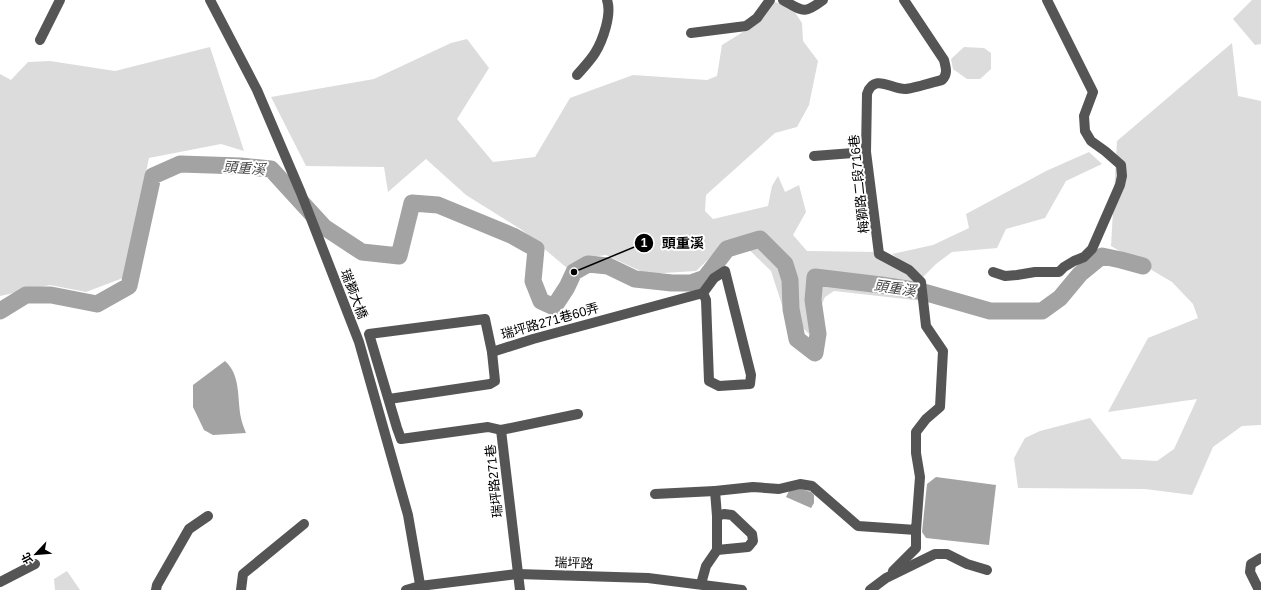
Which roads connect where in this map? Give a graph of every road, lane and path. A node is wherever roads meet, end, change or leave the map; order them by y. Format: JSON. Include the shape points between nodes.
{"nodes":[{"id":1,"x":60,"y":0,"type":"edge"},
{"id":2,"x":210,"y":0,"type":"edge"},
{"id":3,"x":607,"y":0,"type":"edge"},
{"id":4,"x":770,"y":0,"type":"edge"},
{"id":5,"x":783,"y":0,"type":"edge"},
{"id":6,"x":823,"y":0,"type":"edge"},
{"id":7,"x":904,"y":0,"type":"edge"},
{"id":8,"x":1047,"y":0,"type":"edge"},
{"id":9,"x":691,"y":33,"type":"dead end"},
{"id":10,"x":40,"y":40,"type":"dead end"},
{"id":11,"x":577,"y":75,"type":"dead end"},
{"id":12,"x":866,"y":152,"type":"junction"},
{"id":13,"x":814,"y":156,"type":"dead end"},
{"id":14,"x":993,"y":272,"type":"dead end"},
{"id":15,"x":703,"y":293,"type":"junction"},
{"id":16,"x":492,"y":352,"type":"junction"},
{"id":17,"x":389,"y":399,"type":"junction"},
{"id":18,"x":578,"y":414,"type":"dead end"},
{"id":19,"x":501,"y":430,"type":"junction"},
{"id":20,"x":714,"y":491,"type":"junction"},
{"id":21,"x":655,"y":494,"type":"dead end"},
{"id":22,"x":208,"y":516,"type":"dead end"},
{"id":23,"x":717,"y":516,"type":"junction"},
{"id":24,"x":304,"y":524,"type":"dead end"},
{"id":25,"x":916,"y":530,"type":"junction"},
{"id":26,"x":717,"y":550,"type":"junction"},
{"id":27,"x":1261,"y":558,"type":"edge"},
{"id":28,"x":35,"y":564,"type":"dead end"},
{"id":29,"x":987,"y":570,"type":"dead end"},
{"id":30,"x":517,"y":574,"type":"junction"},
{"id":31,"x":886,"y":578,"type":"junction"},
{"id":32,"x":0,"y":582,"type":"edge"},
{"id":33,"x":701,"y":584,"type":"junction"},
{"id":34,"x":420,"y":588,"type":"edge"},
{"id":35,"x":156,"y":590,"type":"edge"},
{"id":36,"x":241,"y":590,"type":"edge"},
{"id":37,"x":406,"y":590,"type":"edge"},
{"id":38,"x":520,"y":590,"type":"edge"},
{"id":39,"x":742,"y":590,"type":"edge"},
{"id":40,"x":870,"y":590,"type":"edge"},
{"id":41,"x":1259,"y":590,"type":"edge"}],
"edges":[{"from":1,"to":10,"type":"street"},
{"from":2,"to":34,"type":"street","name":"瑞獅大橋","via":[[257,90],[301,193],[359,342],[408,515]]},
{"from":3,"to":11,"type":"street","via":[[610,7],[604,34],[595,54]]},
{"from":4,"to":9,"type":"street","via":[[757,18],[746,26]]},
{"from":5,"to":6,"type":"street","via":[[802,10],[811,10]]},
{"from":7,"to":12,"type":"street","name":"梅獅路二段716巷","via":[[944,60],[947,70],[942,80],[905,89],[882,83],[869,88]]},
{"from":8,"to":14,"type":"street","via":[[1093,92],[1084,116],[1085,131],[1091,141],[1121,165],[1122,176],[1092,248],[1084,257],[1059,272],[1005,276]]},
{"from":12,"to":13,"type":"street"},
{"from":12,"to":25,"type":"street","name":"梅獅路二段716巷","via":[[879,254],[909,270],[921,282],[926,326],[943,351],[940,408],[926,419],[916,432],[920,477]]},
{"from":15,"to":15,"type":"street","via":[[706,300],[709,381],[719,386],[750,384],[751,375],[725,271],[714,278]]},
{"from":15,"to":16,"type":"street","name":"瑞坪路271巷60弄"},
{"from":16,"to":17,"type":"street","name":"瑞坪路271巷60弄","via":[[495,381],[490,384]]},
{"from":16,"to":17,"type":"street","via":[[486,318],[369,334]]},
{"from":17,"to":19,"type":"street","name":"瑞坪路271巷","via":[[401,439],[488,427]]},
{"from":18,"to":19,"type":"street"},
{"from":19,"to":30,"type":"street","name":"瑞坪路271巷"},
{"from":20,"to":21,"type":"street"},
{"from":20,"to":23,"type":"street"},
{"from":20,"to":25,"type":"street","via":[[753,487],[779,489],[800,484],[812,486],[858,526]]},
{"from":22,"to":35,"type":"street","via":[[189,529]]},
{"from":23,"to":26,"type":"street"},
{"from":23,"to":26,"type":"street","via":[[732,515],[752,534],[753,541],[748,547]]},
{"from":24,"to":36,"type":"street","via":[[243,574]]},
{"from":25,"to":31,"type":"street","via":[[916,548]]},
{"from":26,"to":33,"type":"street","via":[[706,566]]},
{"from":27,"to":41,"type":"street","via":[[1251,564],[1250,572]]},
{"from":28,"to":32,"type":"street"},
{"from":29,"to":31,"type":"street","via":[[940,553]]},
{"from":30,"to":33,"type":"street","name":"瑞坪路","via":[[648,578]]},
{"from":30,"to":34,"type":"street","name":"瑞坪路"},
{"from":30,"to":38,"type":"street","name":"瑞坪路271巷"},
{"from":31,"to":40,"type":"street"},
{"from":33,"to":39,"type":"street","name":"瑞坪路"},
{"from":34,"to":37,"type":"street","name":"瑞坪路"}]}
